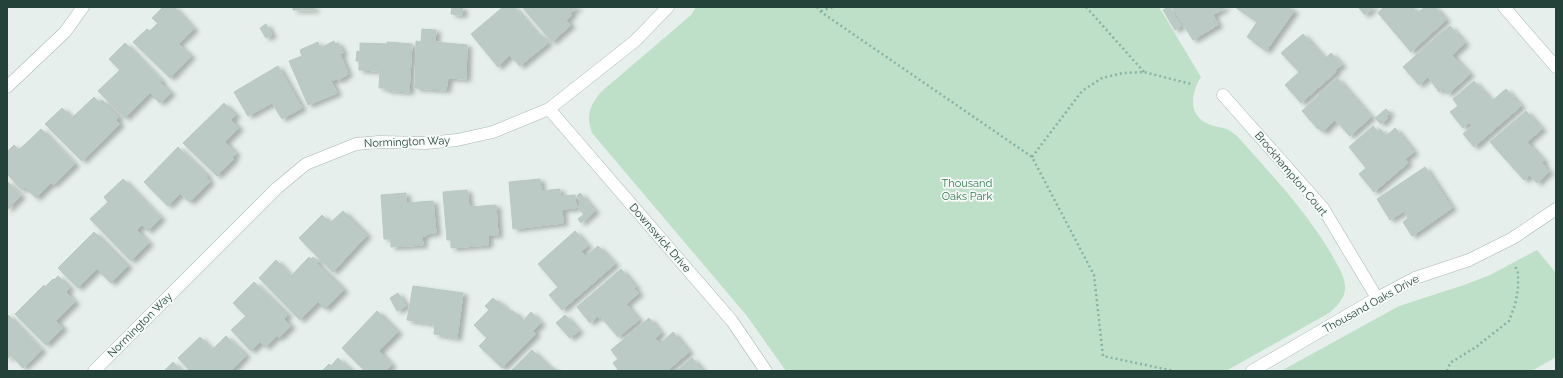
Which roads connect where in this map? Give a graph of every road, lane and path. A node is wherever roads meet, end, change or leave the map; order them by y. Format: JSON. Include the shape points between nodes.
{"nodes":[{"id":1,"x":83,"y":7,"type":"edge"},
{"id":2,"x":668,"y":7,"type":"edge"},
{"id":3,"x":817,"y":7,"type":"edge"},
{"id":4,"x":833,"y":7,"type":"edge"},
{"id":5,"x":1086,"y":7,"type":"edge"},
{"id":6,"x":1504,"y":7,"type":"edge"},
{"id":7,"x":821,"y":12,"type":"junction"},
{"id":8,"x":1556,"y":67,"type":"edge"},
{"id":9,"x":1144,"y":72,"type":"junction"},
{"id":10,"x":1191,"y":84,"type":"dead end"},
{"id":11,"x":7,"y":87,"type":"edge"},
{"id":12,"x":1223,"y":95,"type":"dead end"},
{"id":13,"x":549,"y":109,"type":"junction"},
{"id":14,"x":1032,"y":157,"type":"junction"},
{"id":15,"x":1556,"y":209,"type":"edge"},
{"id":16,"x":1515,"y":266,"type":"dead end"},
{"id":17,"x":1377,"y":298,"type":"junction"},
{"id":18,"x":94,"y":371,"type":"edge"},
{"id":19,"x":766,"y":371,"type":"edge"},
{"id":20,"x":1174,"y":371,"type":"edge"},
{"id":21,"x":1252,"y":371,"type":"edge"},
{"id":22,"x":1447,"y":371,"type":"edge"}],
"edges":[{"from":1,"to":11,"type":"street","via":[[65,32]]},
{"from":2,"to":13,"type":"street","name":"Normington Way","via":[[635,41]]},
{"from":3,"to":7,"type":"path"},
{"from":4,"to":7,"type":"path"},
{"from":5,"to":9,"type":"path"},
{"from":6,"to":8,"type":"street"},
{"from":7,"to":14,"type":"path"},
{"from":9,"to":10,"type":"path"},
{"from":9,"to":14,"type":"path","via":[[1102,78],[1082,91]]},
{"from":12,"to":17,"type":"street","name":"Brockhampton Court","via":[[1323,208]]},
{"from":13,"to":18,"type":"street","name":"Normington Way","via":[[493,132],[441,142],[356,144],[306,164],[277,188]]},
{"from":13,"to":19,"type":"street","name":"Downswick Drive","via":[[732,321]]},
{"from":14,"to":20,"type":"path","via":[[1094,275],[1103,356]]},
{"from":15,"to":17,"type":"street","name":"Thousand Oaks Drive","via":[[1513,238],[1469,260],[1415,278]]},
{"from":16,"to":22,"type":"path","via":[[1518,273],[1518,289],[1516,305],[1509,321],[1476,347],[1450,363]]},
{"from":17,"to":21,"type":"street","name":"Thousand Oaks Drive"}]}
